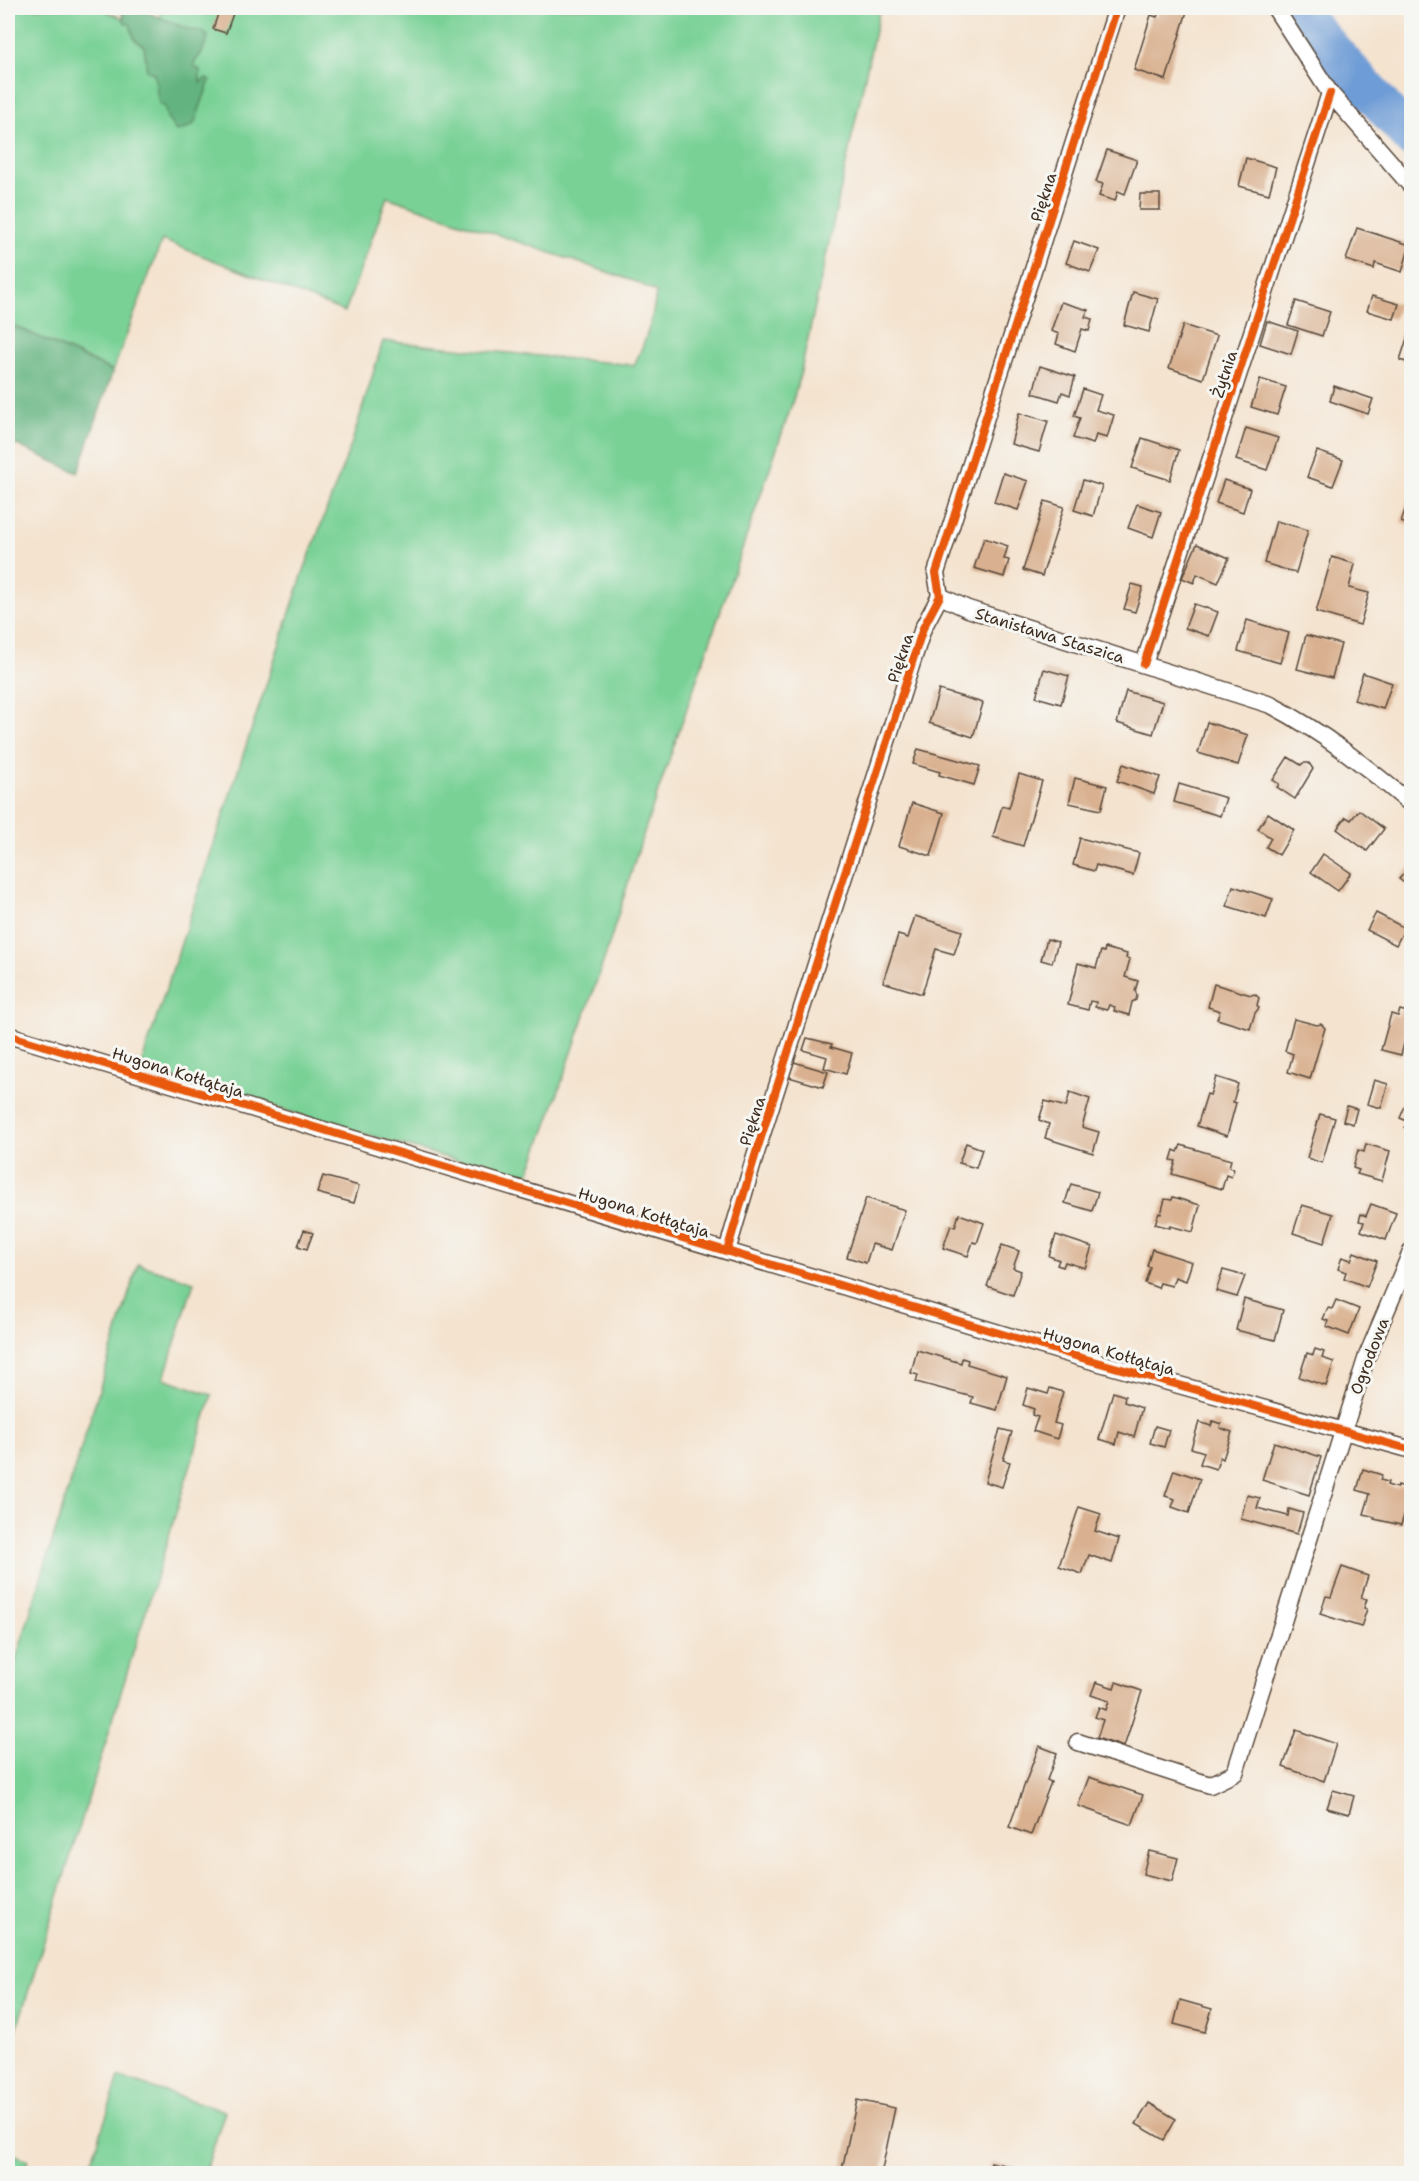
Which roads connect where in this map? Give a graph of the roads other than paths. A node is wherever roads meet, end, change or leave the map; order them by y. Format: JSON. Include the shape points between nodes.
{"nodes":[{"id":1,"x":1117,"y":8,"type":"edge"},
{"id":2,"x":1275,"y":8,"type":"edge"},
{"id":3,"x":1330,"y":93,"type":"junction"},
{"id":4,"x":1412,"y":187,"type":"edge"},
{"id":5,"x":940,"y":596,"type":"junction"},
{"id":6,"x":1144,"y":664,"type":"junction"},
{"id":7,"x":1412,"y":805,"type":"edge"},
{"id":8,"x":8,"y":1035,"type":"edge"},
{"id":9,"x":1412,"y":1250,"type":"edge"},
{"id":10,"x":727,"y":1251,"type":"junction"},
{"id":11,"x":1342,"y":1430,"type":"junction"},
{"id":12,"x":1412,"y":1450,"type":"edge"},
{"id":13,"x":1078,"y":1742,"type":"dead end"}],
"edges":[{"from":1,"to":5,"type":"street","name":"Piękna","via":[[936,573]]},
{"from":2,"to":3,"type":"street"},
{"from":3,"to":4,"type":"street"},
{"from":3,"to":6,"type":"street","name":"Żytnia"},
{"from":5,"to":6,"type":"street","name":"Stanisława Staszica","via":[[968,609]]},
{"from":5,"to":10,"type":"street","name":"Piękna","via":[[923,628]]},
{"from":6,"to":7,"type":"street","name":"Stanisława Staszica","via":[[1271,705],[1299,719],[1364,764]]},
{"from":8,"to":10,"type":"street","name":"Hugona Kołłątaja"},
{"from":9,"to":11,"type":"street","name":"Ogrodowa","via":[[1367,1356]]},
{"from":10,"to":11,"type":"street","name":"Hugona Kołłątaja","via":[[1082,1358]]},
{"from":11,"to":12,"type":"street","name":"Hugona Kołłątaja"},
{"from":11,"to":13,"type":"street","via":[[1235,1773],[1210,1785]]}]}
